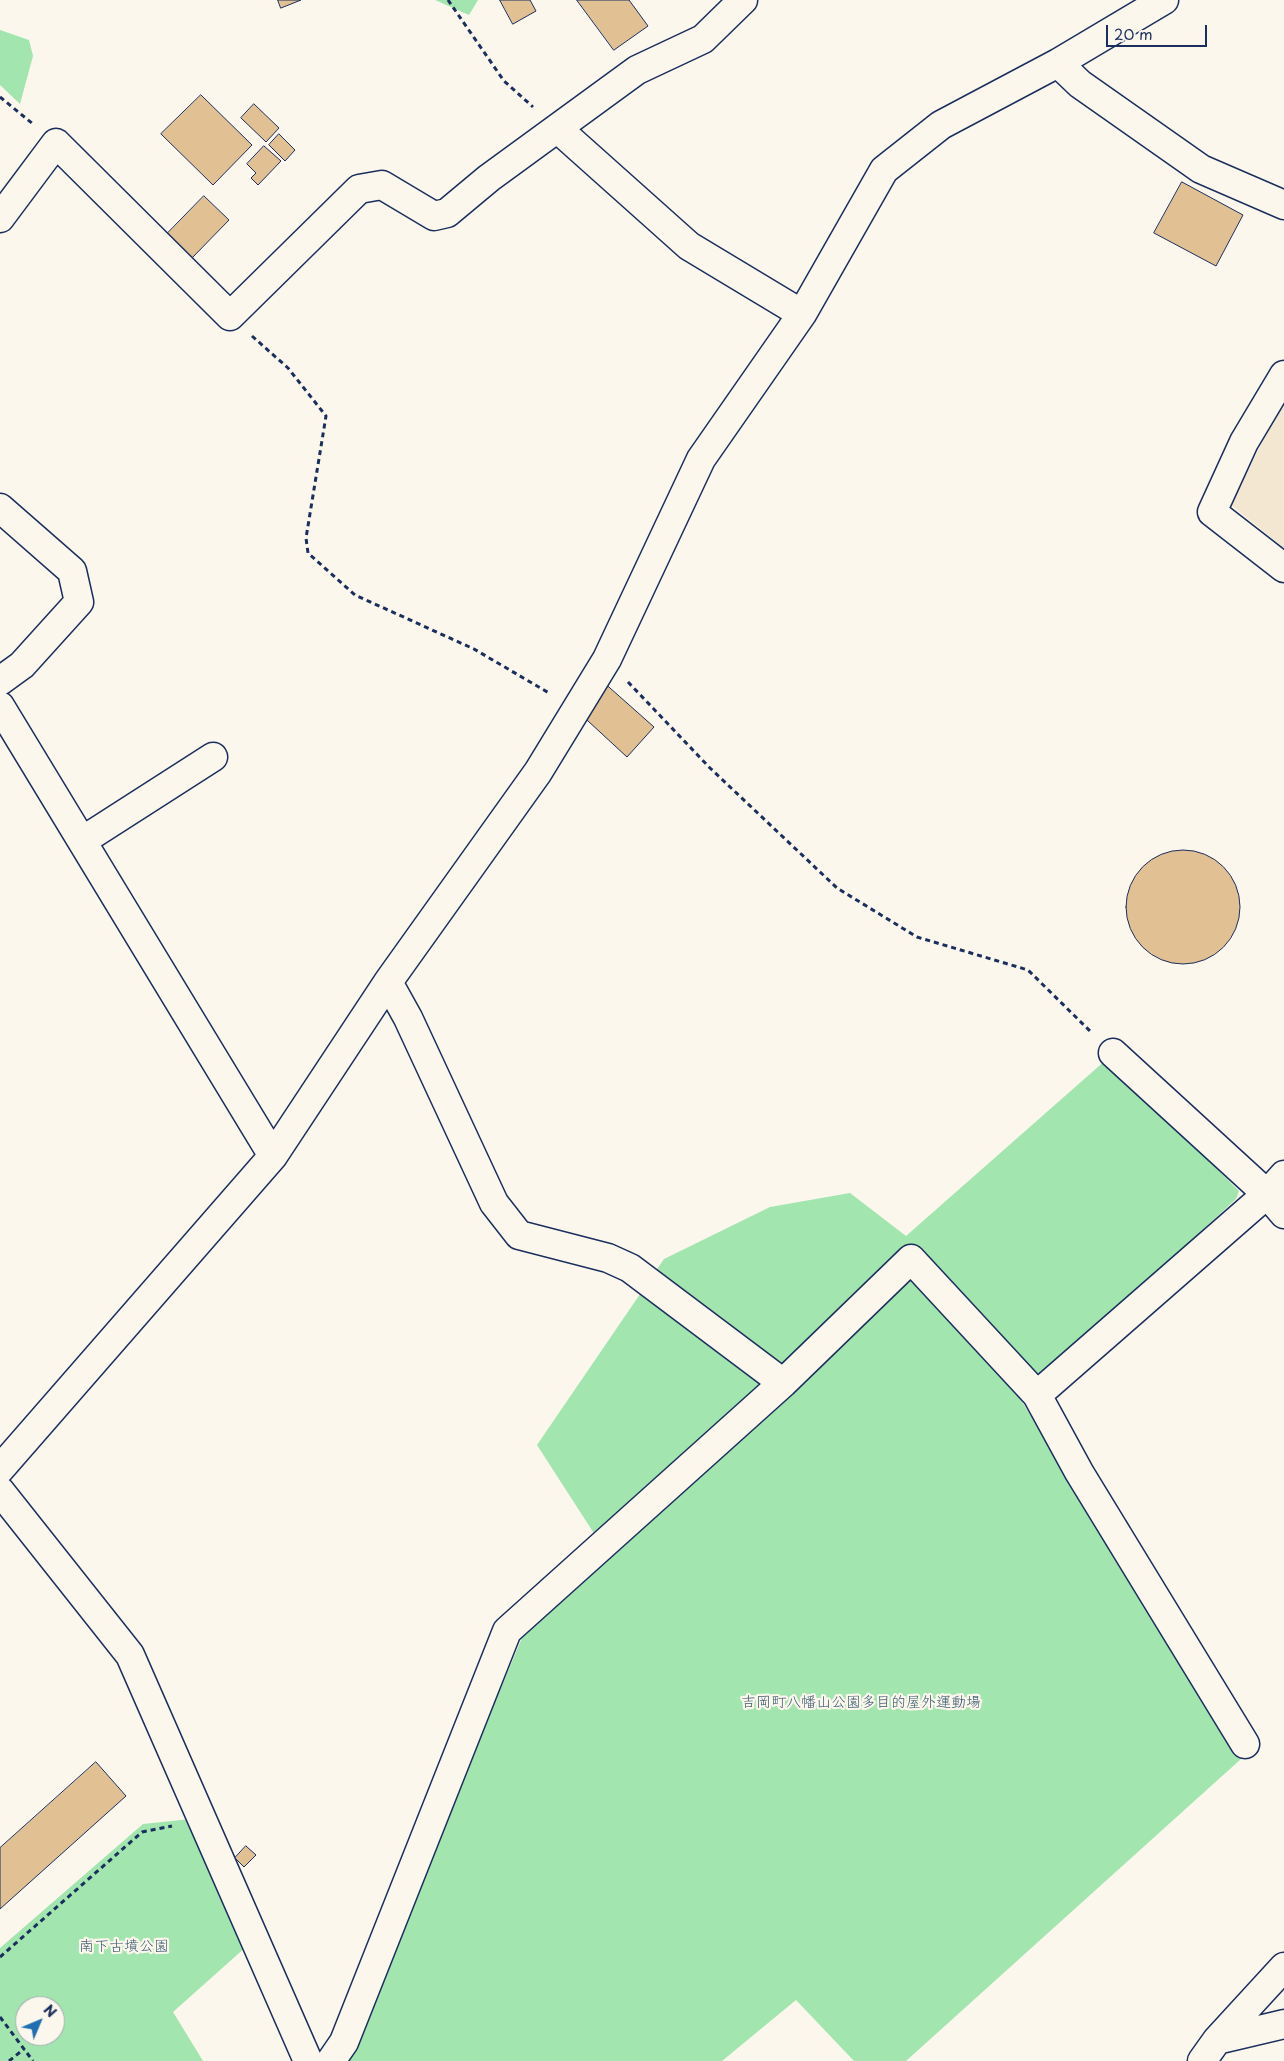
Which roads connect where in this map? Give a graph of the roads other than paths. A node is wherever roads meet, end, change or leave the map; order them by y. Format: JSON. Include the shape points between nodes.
{"nodes":[{"id":1,"x":743,"y":0,"type":"edge"},
{"id":2,"x":1164,"y":0,"type":"edge"},
{"id":3,"x":1058,"y":63,"type":"junction"},
{"id":4,"x":558,"y":128,"type":"junction"},
{"id":5,"x":1284,"y":205,"type":"edge"},
{"id":6,"x":0,"y":218,"type":"edge"},
{"id":7,"x":802,"y":314,"type":"junction"},
{"id":8,"x":1284,"y":375,"type":"edge"},
{"id":9,"x":0,"y":508,"type":"edge"},
{"id":10,"x":1284,"y":568,"type":"edge"},
{"id":11,"x":0,"y":682,"type":"edge"},
{"id":12,"x":0,"y":706,"type":"edge"},
{"id":13,"x":213,"y":757,"type":"dead end"},
{"id":14,"x":82,"y":841,"type":"junction"},
{"id":15,"x":388,"y":982,"type":"junction"},
{"id":16,"x":1112,"y":1053,"type":"road end"},
{"id":17,"x":272,"y":1156,"type":"junction"},
{"id":18,"x":1278,"y":1194,"type":"edge"},
{"id":19,"x":783,"y":1383,"type":"junction"},
{"id":20,"x":1037,"y":1394,"type":"junction"},
{"id":21,"x":0,"y":1469,"type":"edge"},
{"id":22,"x":0,"y":1492,"type":"edge"},
{"id":23,"x":1245,"y":1744,"type":"dead end"},
{"id":24,"x":1284,"y":1967,"type":"edge"},
{"id":25,"x":1284,"y":2024,"type":"edge"},
{"id":26,"x":1210,"y":2051,"type":"edge"},
{"id":27,"x":308,"y":2061,"type":"edge"},
{"id":28,"x":331,"y":2061,"type":"edge"}],
"edges":[{"from":1,"to":4,"type":"street","via":[[703,39],[637,70]]},
{"from":2,"to":3,"type":"street"},
{"from":3,"to":5,"type":"street","via":[[1080,84],[1201,169]]},
{"from":3,"to":7,"type":"street","via":[[941,125],[884,170]]},
{"from":4,"to":6,"type":"street","via":[[447,212],[434,216],[382,185],[359,189],[230,316],[56,143]]},
{"from":4,"to":7,"type":"street","via":[[688,246]]},
{"from":7,"to":15,"type":"street","via":[[701,459],[607,658],[538,772]]},
{"from":8,"to":10,"type":"street","via":[[1244,442],[1212,512]]},
{"from":9,"to":11,"type":"street","via":[[72,571],[79,602],[22,665]]},
{"from":12,"to":14,"type":"street"},
{"from":13,"to":14,"type":"street"},
{"from":14,"to":17,"type":"street"},
{"from":15,"to":17,"type":"street"},
{"from":15,"to":19,"type":"street","via":[[494,1203],[519,1235],[608,1258],[630,1268]]},
{"from":16,"to":18,"type":"street"},
{"from":17,"to":21,"type":"street"},
{"from":18,"to":20,"type":"street"},
{"from":19,"to":20,"type":"street","via":[[911,1259]]},
{"from":19,"to":28,"type":"street","via":[[507,1630],[344,2042]]},
{"from":20,"to":23,"type":"street","via":[[1079,1472]]},
{"from":22,"to":27,"type":"street","via":[[130,1655]]},
{"from":24,"to":26,"type":"street"},
{"from":25,"to":26,"type":"street"}]}
